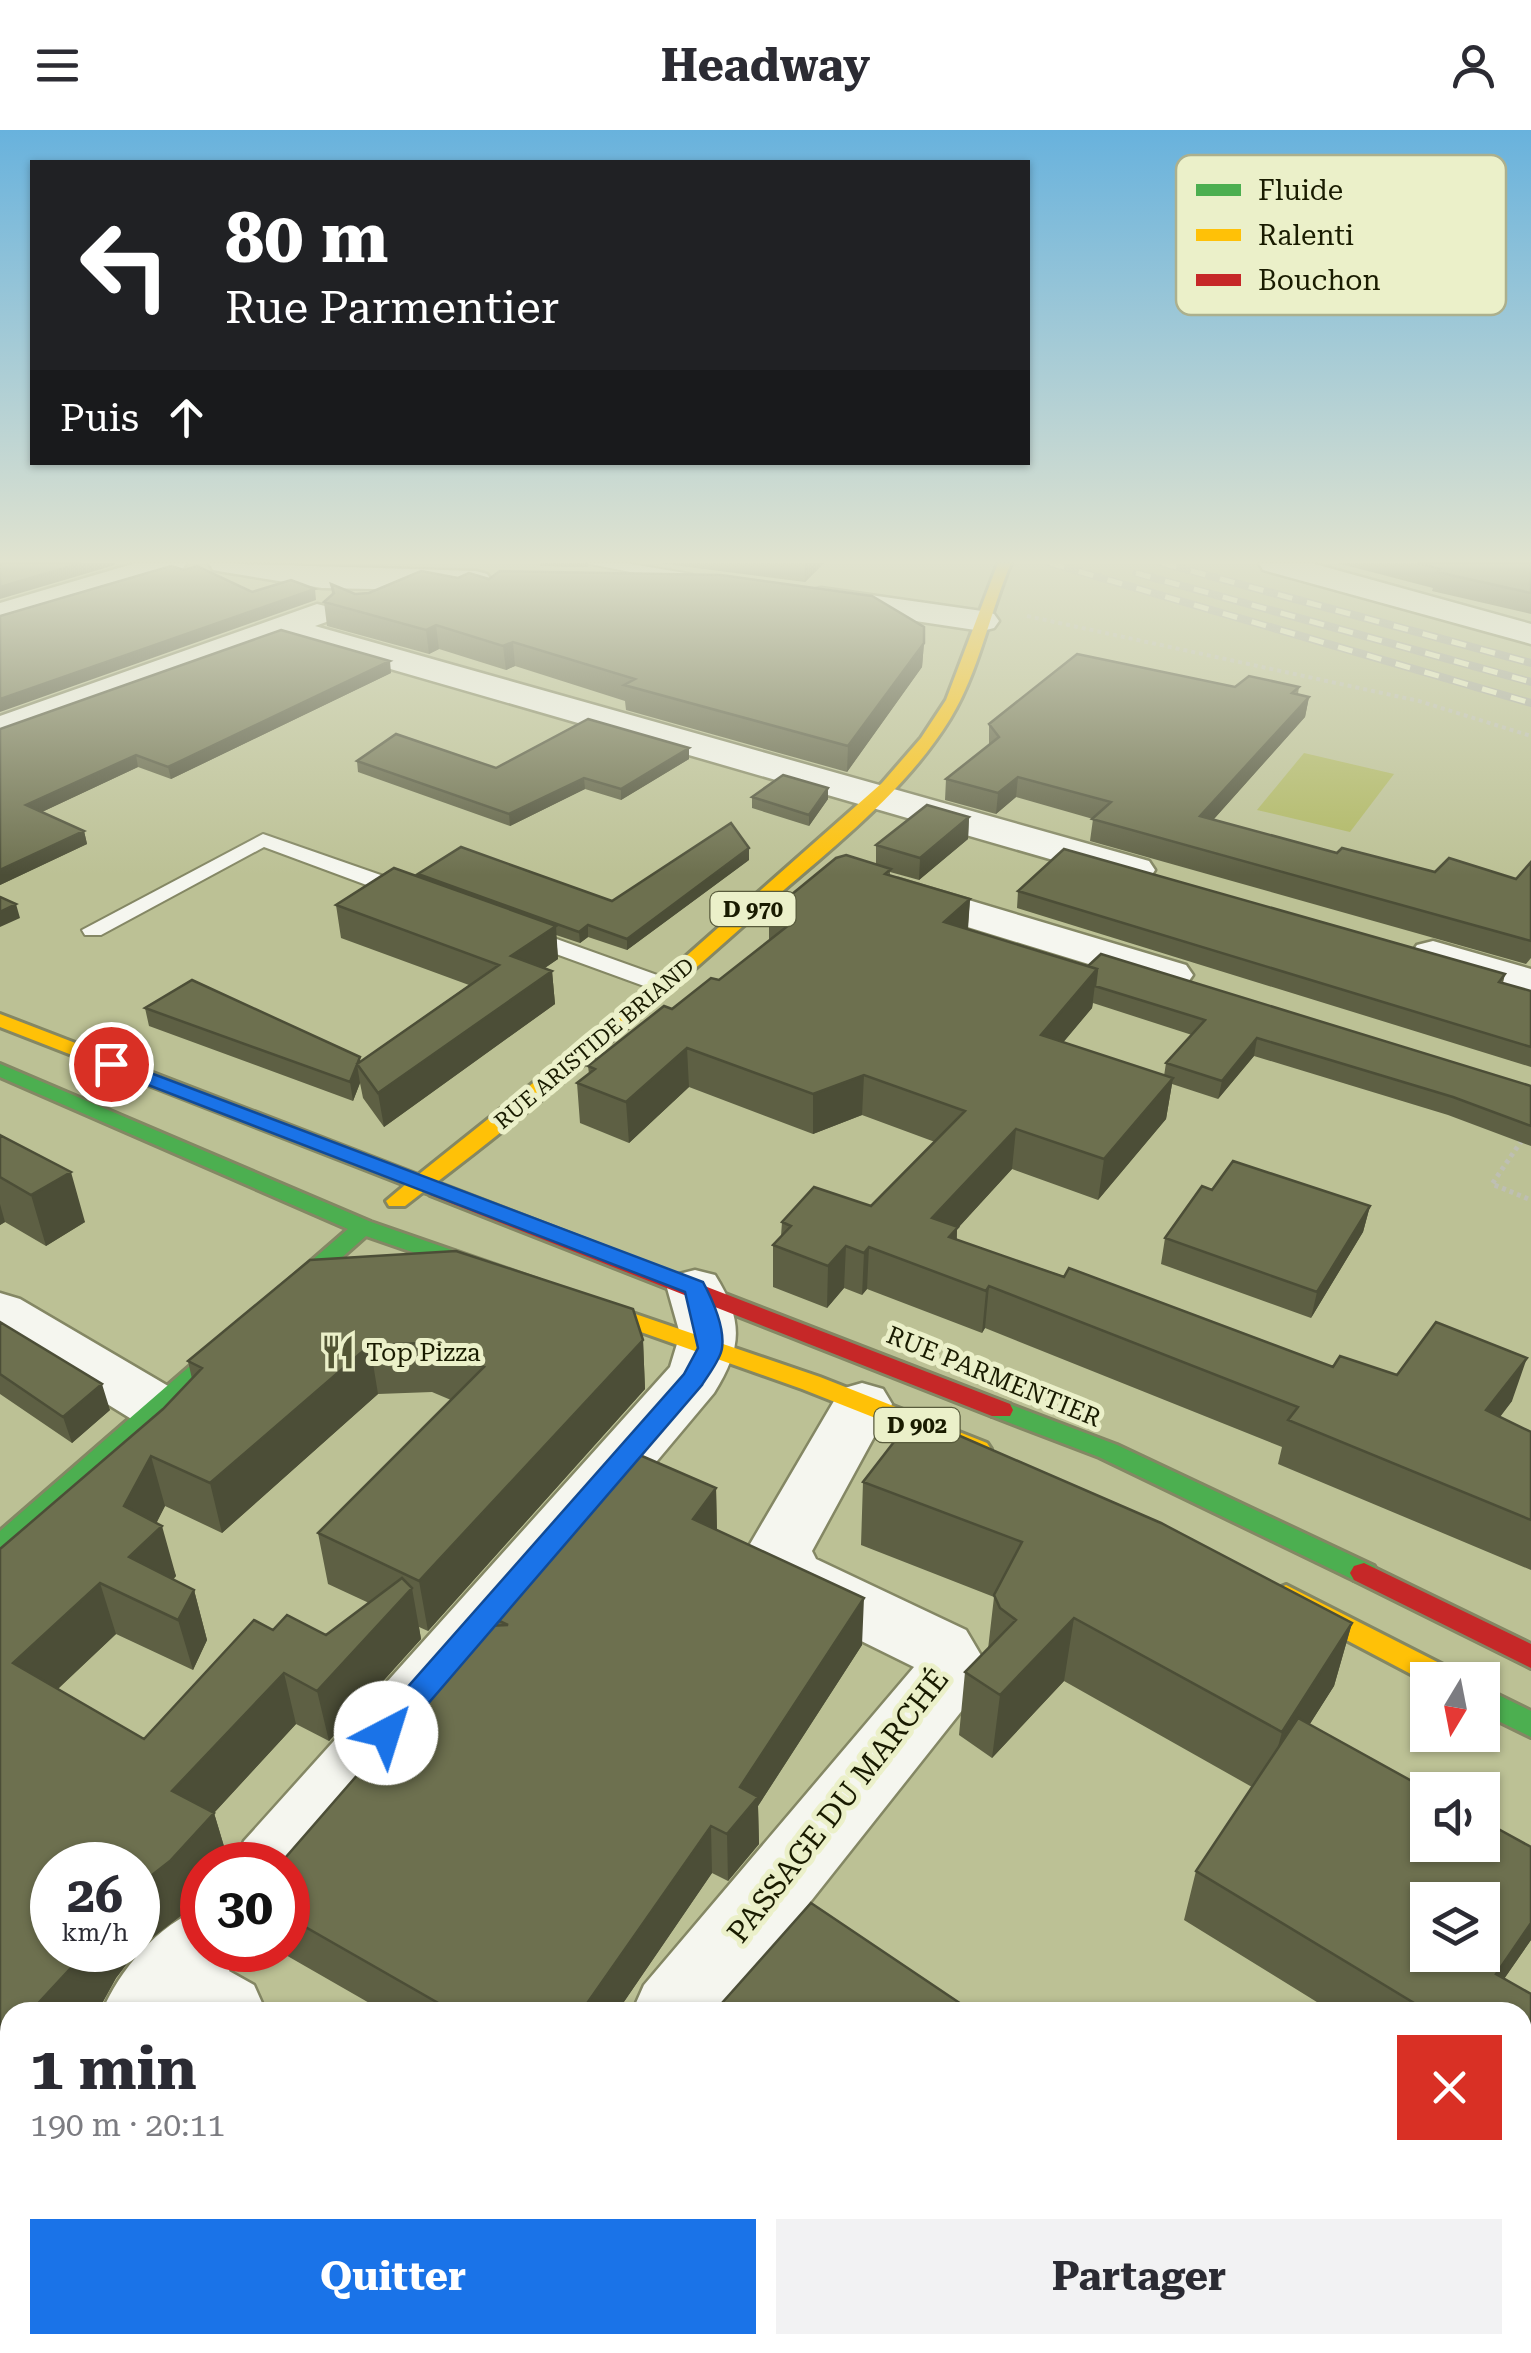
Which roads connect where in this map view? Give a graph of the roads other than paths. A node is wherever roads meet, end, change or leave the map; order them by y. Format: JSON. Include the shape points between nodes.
{"nodes":[{"id":1,"x":172,"y":667,"type":"edge"},
{"id":2,"x":421,"y":667,"type":"edge"},
{"id":3,"x":965,"y":667,"type":"edge"},
{"id":4,"x":0,"y":729,"type":"edge"},
{"id":5,"x":878,"y":797,"type":"junction"},
{"id":6,"x":839,"y":873,"type":"junction"},
{"id":7,"x":1166,"y":879,"type":"edge"},
{"id":8,"x":426,"y":899,"type":"edge"},
{"id":9,"x":499,"y":926,"type":"edge"},
{"id":10,"x":93,"y":930,"type":"dead end"},
{"id":11,"x":1396,"y":944,"type":"edge"},
{"id":12,"x":1531,"y":982,"type":"edge"},
{"id":13,"x":662,"y":984,"type":"junction"},
{"id":14,"x":1207,"y":987,"type":"edge"},
{"id":15,"x":0,"y":1020,"type":"edge"},
{"id":16,"x":10,"y":1074,"type":"edge"},
{"id":17,"x":160,"y":1114,"type":"dead end"},
{"id":18,"x":478,"y":1164,"type":"junction"},
{"id":19,"x":419,"y":1184,"type":"junction"},
{"id":20,"x":360,"y":1185,"type":"dead end"},
{"id":21,"x":498,"y":1213,"type":"junction"},
{"id":22,"x":427,"y":1224,"type":"dead end"},
{"id":23,"x":364,"y":1228,"type":"junction"},
{"id":24,"x":580,"y":1271,"type":"dead end"},
{"id":25,"x":0,"y":1312,"type":"edge"},
{"id":26,"x":704,"y":1317,"type":"junction"},
{"id":27,"x":851,"y":1374,"type":"junction"},
{"id":28,"x":159,"y":1408,"type":"junction"},
{"id":29,"x":1004,"y":1460,"type":"edge"},
{"id":30,"x":0,"y":1546,"type":"edge"},
{"id":31,"x":1271,"y":1588,"type":"edge"},
{"id":32,"x":1531,"y":1658,"type":"edge"},
{"id":33,"x":1413,"y":1662,"type":"edge"},
{"id":34,"x":1500,"y":1709,"type":"edge"},
{"id":35,"x":1531,"y":1725,"type":"edge"},
{"id":36,"x":291,"y":1842,"type":"edge"},
{"id":37,"x":681,"y":2002,"type":"edge"}],
"edges":[{"from":1,"to":4,"type":"street"},
{"from":2,"to":5,"type":"street"},
{"from":3,"to":5,"type":"main road","name":"RUE ARISTIDE BRIAND","number":"D 970","via":[[941,722]]},
{"from":5,"to":6,"type":"main road","name":"RUE ARISTIDE BRIAND","number":"D 970"},
{"from":5,"to":7,"type":"street"},
{"from":6,"to":13,"type":"main road","name":"RUE ARISTIDE BRIAND","number":"D 970"},
{"from":6,"to":14,"type":"street"},
{"from":8,"to":10,"type":"lane","via":[[263,840]]},
{"from":9,"to":13,"type":"lane"},
{"from":11,"to":12,"type":"street"},
{"from":13,"to":18,"type":"main road","name":"RUE ARISTIDE BRIAND","number":"D 970"},
{"from":15,"to":19,"type":"main road","number":"D 902"},
{"from":16,"to":17,"type":"main road"},
{"from":16,"to":23,"type":"main road","number":"D 902"},
{"from":18,"to":19,"type":"main road","name":"RUE ARISTIDE BRIAND","number":"D 970"},
{"from":18,"to":21,"type":"main road"},
{"from":19,"to":20,"type":"main road"},
{"from":19,"to":21,"type":"main road","name":"RUE PARMENTIER","number":"D 902"},
{"from":19,"to":23,"type":"main road","name":"RUE ARISTIDE BRIAND"},
{"from":21,"to":26,"type":"main road","name":"RUE PARMENTIER","number":"D 902"},
{"from":22,"to":23,"type":"main road"},
{"from":23,"to":26,"type":"main road","name":"RUE PARMENTIER","number":"D 902"},
{"from":23,"to":28,"type":"main road"},
{"from":24,"to":26,"type":"main road"},
{"from":25,"to":28,"type":"street"},
{"from":26,"to":27,"type":"main road","name":"RUE PARMENTIER","number":"D 902"},
{"from":26,"to":27,"type":"main road"},
{"from":26,"to":36,"type":"street","via":[[693,1379]]},
{"from":27,"to":29,"type":"main road","name":"RUE PARMENTIER","number":"D 902"},
{"from":27,"to":32,"type":"main road","name":"RUE PARMENTIER","number":"D 902","via":[[1108,1450]]},
{"from":27,"to":37,"type":"street","name":"PASSAGE DU MARCHÉ","via":[[779,1551],[790,1576],[942,1648],[954,1669]]},
{"from":28,"to":30,"type":"main road"},
{"from":31,"to":33,"type":"main road"},
{"from":34,"to":35,"type":"main road"}]}
